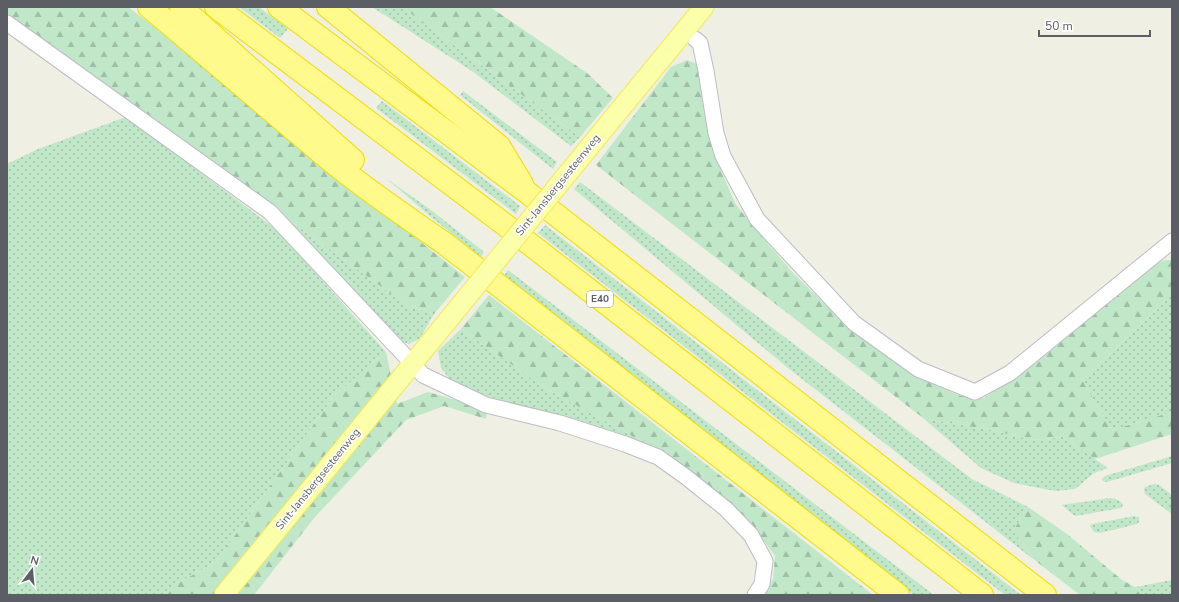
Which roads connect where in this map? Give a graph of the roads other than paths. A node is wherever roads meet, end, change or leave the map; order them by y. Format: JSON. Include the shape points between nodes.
{"nodes":[{"id":1,"x":149,"y":7,"type":"edge"},
{"id":2,"x":181,"y":7,"type":"edge"},
{"id":3,"x":216,"y":7,"type":"edge"},
{"id":4,"x":279,"y":7,"type":"edge"},
{"id":5,"x":328,"y":7,"type":"edge"},
{"id":6,"x":704,"y":7,"type":"edge"},
{"id":7,"x":7,"y":23,"type":"edge"},
{"id":8,"x":695,"y":39,"type":"dead end"},
{"id":9,"x":528,"y":193,"type":"junction"},
{"id":10,"x":1172,"y":241,"type":"edge"},
{"id":11,"x":444,"y":243,"type":"junction"},
{"id":12,"x":413,"y":364,"type":"junction"},
{"id":13,"x":224,"y":595,"type":"edge"},
{"id":14,"x":755,"y":595,"type":"edge"},
{"id":15,"x":898,"y":595,"type":"edge"},
{"id":16,"x":982,"y":595,"type":"edge"},
{"id":17,"x":1045,"y":595,"type":"edge"}],
"edges":[{"from":1,"to":11,"type":"highway","via":[[337,165]]},
{"from":2,"to":11,"type":"highway"},
{"from":3,"to":16,"type":"highway","number":"E40","via":[[504,224]]},
{"from":4,"to":9,"type":"highway"},
{"from":5,"to":9,"type":"highway","via":[[499,146]]},
{"from":6,"to":12,"type":"main road","name":"Sint-Jansbergsesteenweg","bridge":true},
{"from":7,"to":12,"type":"street","via":[[270,212]]},
{"from":8,"to":10,"type":"street","via":[[700,43],[722,156],[757,219],[854,323],[918,369],[975,392],[1010,373]]},
{"from":9,"to":17,"type":"highway"},
{"from":11,"to":15,"type":"highway"},
{"from":12,"to":13,"type":"main road","name":"Sint-Jansbergsesteenweg"},
{"from":12,"to":14,"type":"street","via":[[423,376],[486,405],[560,423],[658,457],[726,509],[751,534],[765,561],[762,584]]}]}
